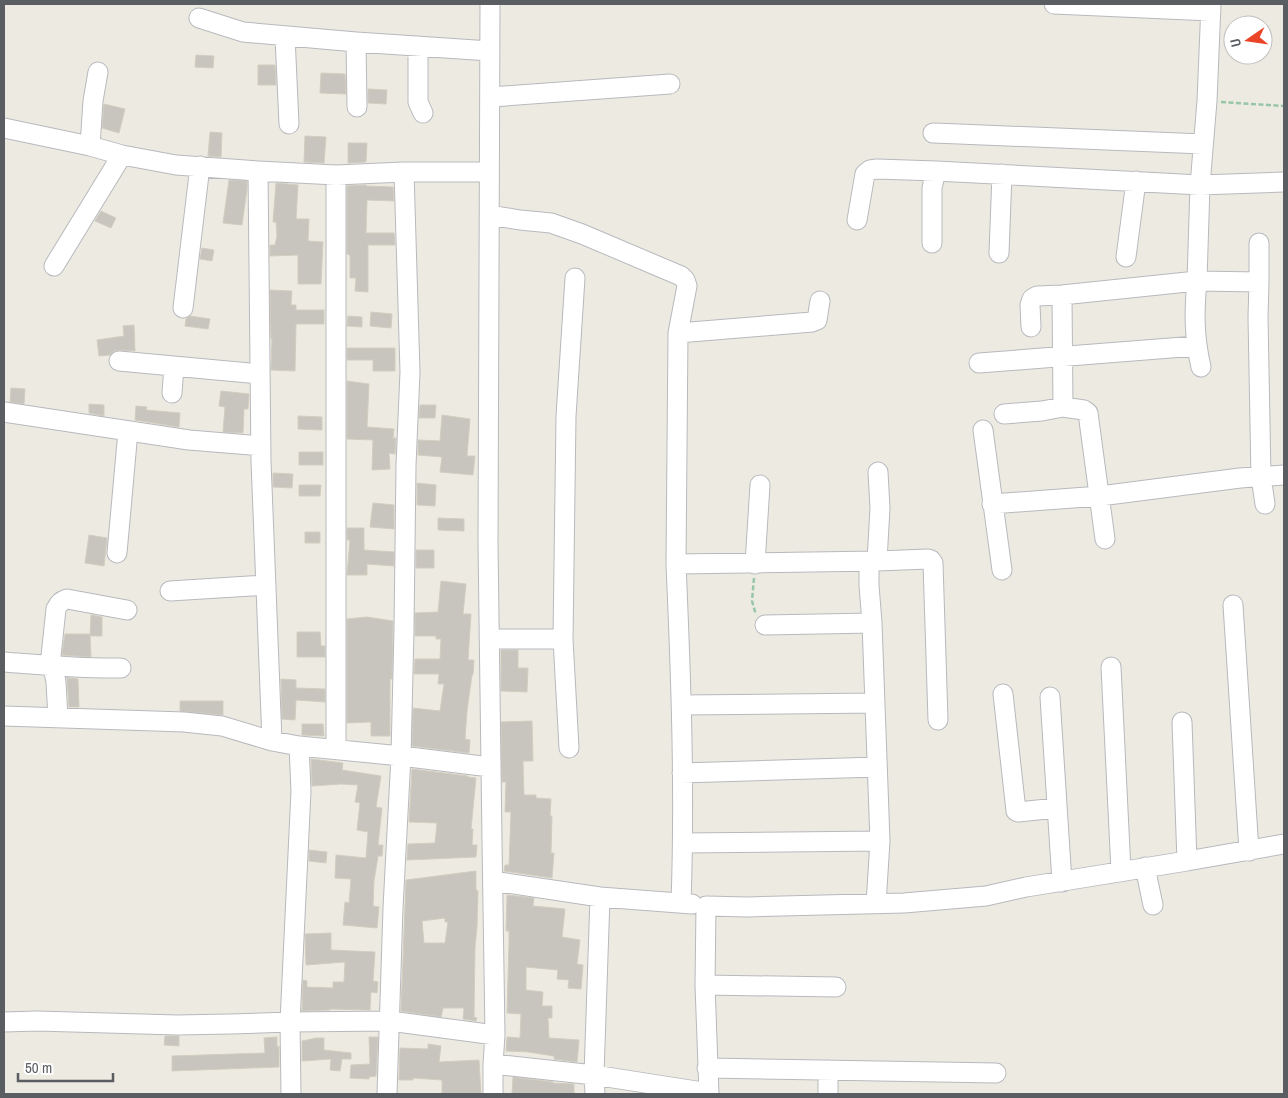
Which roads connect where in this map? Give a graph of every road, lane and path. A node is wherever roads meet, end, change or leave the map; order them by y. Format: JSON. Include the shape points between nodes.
{"nodes":[{"id":1,"x":490,"y":4,"type":"edge"},
{"id":2,"x":1054,"y":4,"type":"edge"},
{"id":3,"x":1211,"y":7,"type":"edge"},
{"id":4,"x":199,"y":18,"type":"dead end"},
{"id":5,"x":285,"y":36,"type":"junction"},
{"id":6,"x":356,"y":42,"type":"junction"},
{"id":7,"x":418,"y":46,"type":"junction"},
{"id":8,"x":490,"y":51,"type":"junction"},
{"id":9,"x":98,"y":72,"type":"dead end"},
{"id":10,"x":670,"y":84,"type":"dead end"},
{"id":11,"x":491,"y":97,"type":"junction"},
{"id":12,"x":1207,"y":101,"type":"junction"},
{"id":13,"x":1284,"y":106,"type":"edge"},
{"id":14,"x":357,"y":107,"type":"dead end"},
{"id":15,"x":423,"y":113,"type":"dead end"},
{"id":16,"x":289,"y":124,"type":"dead end"},
{"id":17,"x":4,"y":128,"type":"edge"},
{"id":18,"x":933,"y":133,"type":"dead end"},
{"id":19,"x":1203,"y":144,"type":"junction"},
{"id":20,"x":90,"y":146,"type":"junction"},
{"id":21,"x":122,"y":155,"type":"junction"},
{"id":22,"x":200,"y":166,"type":"junction"},
{"id":23,"x":258,"y":171,"type":"junction"},
{"id":24,"x":936,"y":171,"type":"junction"},
{"id":25,"x":404,"y":172,"type":"junction"},
{"id":26,"x":489,"y":172,"type":"junction"},
{"id":27,"x":1002,"y":174,"type":"junction"},
{"id":28,"x":336,"y":175,"type":"junction"},
{"id":29,"x":1136,"y":182,"type":"junction"},
{"id":30,"x":1284,"y":182,"type":"edge"},
{"id":31,"x":1200,"y":185,"type":"junction"},
{"id":32,"x":490,"y":215,"type":"junction"},
{"id":33,"x":857,"y":220,"type":"dead end"},
{"id":34,"x":932,"y":244,"type":"dead end"},
{"id":35,"x":1258,"y":244,"type":"dead end"},
{"id":36,"x":999,"y":253,"type":"dead end"},
{"id":37,"x":1126,"y":257,"type":"dead end"},
{"id":38,"x":54,"y":266,"type":"dead end"},
{"id":39,"x":575,"y":278,"type":"dead end"},
{"id":40,"x":1197,"y":281,"type":"junction"},
{"id":41,"x":1259,"y":282,"type":"junction"},
{"id":42,"x":1062,"y":294,"type":"junction"},
{"id":43,"x":820,"y":301,"type":"dead end"},
{"id":44,"x":183,"y":308,"type":"dead end"},
{"id":45,"x":1031,"y":328,"type":"dead end"},
{"id":46,"x":678,"y":333,"type":"junction"},
{"id":47,"x":1196,"y":346,"type":"junction"},
{"id":48,"x":1063,"y":357,"type":"junction"},
{"id":49,"x":119,"y":361,"type":"dead end"},
{"id":50,"x":979,"y":363,"type":"dead end"},
{"id":51,"x":174,"y":366,"type":"junction"},
{"id":52,"x":1201,"y":367,"type":"dead end"},
{"id":53,"x":260,"y":374,"type":"junction"},
{"id":54,"x":172,"y":393,"type":"dead end"},
{"id":55,"x":1063,"y":407,"type":"junction"},
{"id":56,"x":4,"y":412,"type":"edge"},
{"id":57,"x":1004,"y":414,"type":"dead end"},
{"id":58,"x":983,"y":430,"type":"dead end"},
{"id":59,"x":128,"y":431,"type":"junction"},
{"id":60,"x":261,"y":446,"type":"junction"},
{"id":61,"x":878,"y":472,"type":"dead end"},
{"id":62,"x":1284,"y":475,"type":"edge"},
{"id":63,"x":1261,"y":477,"type":"junction"},
{"id":64,"x":760,"y":485,"type":"dead end"},
{"id":65,"x":1100,"y":496,"type":"junction"},
{"id":66,"x":992,"y":504,"type":"junction"},
{"id":67,"x":1265,"y":504,"type":"dead end"},
{"id":68,"x":1105,"y":539,"type":"dead end"},
{"id":69,"x":117,"y":552,"type":"dead end"},
{"id":70,"x":873,"y":562,"type":"junction"},
{"id":71,"x":676,"y":564,"type":"junction"},
{"id":72,"x":755,"y":564,"type":"junction"},
{"id":73,"x":1002,"y":570,"type":"dead end"},
{"id":74,"x":266,"y":584,"type":"junction"},
{"id":75,"x":170,"y":590,"type":"dead end"},
{"id":76,"x":1233,"y":605,"type":"dead end"},
{"id":77,"x":127,"y":610,"type":"dead end"},
{"id":78,"x":872,"y":623,"type":"junction"},
{"id":79,"x":764,"y":625,"type":"joint"},
{"id":80,"x":489,"y":638,"type":"junction"},
{"id":81,"x":563,"y":639,"type":"junction"},
{"id":82,"x":4,"y":662,"type":"edge"},
{"id":83,"x":53,"y":665,"type":"junction"},
{"id":84,"x":1111,"y":667,"type":"dead end"},
{"id":85,"x":121,"y":668,"type":"dead end"},
{"id":86,"x":1003,"y":694,"type":"dead end"},
{"id":87,"x":1050,"y":697,"type":"dead end"},
{"id":88,"x":875,"y":703,"type":"junction"},
{"id":89,"x":682,"y":705,"type":"junction"},
{"id":90,"x":4,"y":716,"type":"edge"},
{"id":91,"x":58,"y":718,"type":"junction"},
{"id":92,"x":938,"y":720,"type":"dead end"},
{"id":93,"x":1182,"y":722,"type":"dead end"},
{"id":94,"x":272,"y":741,"type":"junction"},
{"id":95,"x":299,"y":746,"type":"junction"},
{"id":96,"x":569,"y":748,"type":"dead end"},
{"id":97,"x":336,"y":749,"type":"junction"},
{"id":98,"x":401,"y":756,"type":"junction"},
{"id":99,"x":877,"y":767,"type":"junction"},
{"id":100,"x":490,"y":768,"type":"junction"},
{"id":101,"x":682,"y":773,"type":"junction"},
{"id":102,"x":1057,"y":808,"type":"junction"},
{"id":103,"x":880,"y":841,"type":"junction"},
{"id":104,"x":683,"y":843,"type":"junction"},
{"id":105,"x":1284,"y":844,"type":"edge"},
{"id":106,"x":1249,"y":851,"type":"junction"},
{"id":107,"x":1187,"y":861,"type":"junction"},
{"id":108,"x":1145,"y":867,"type":"junction"},
{"id":109,"x":1121,"y":871,"type":"junction"},
{"id":110,"x":493,"y":882,"type":"junction"},
{"id":111,"x":1062,"y":882,"type":"junction"},
{"id":112,"x":600,"y":896,"type":"junction"},
{"id":113,"x":681,"y":903,"type":"junction"},
{"id":114,"x":876,"y":904,"type":"junction"},
{"id":115,"x":1153,"y":905,"type":"dead end"},
{"id":116,"x":706,"y":906,"type":"junction"},
{"id":117,"x":705,"y":985,"type":"junction"},
{"id":118,"x":836,"y":987,"type":"dead end"},
{"id":119,"x":390,"y":1021,"type":"junction"},
{"id":120,"x":4,"y":1022,"type":"edge"},
{"id":121,"x":290,"y":1022,"type":"junction"},
{"id":122,"x":495,"y":1036,"type":"junction"},
{"id":123,"x":493,"y":1064,"type":"junction"},
{"id":124,"x":707,"y":1068,"type":"junction"},
{"id":125,"x":828,"y":1070,"type":"junction"},
{"id":126,"x":996,"y":1072,"type":"dead end"},
{"id":127,"x":594,"y":1075,"type":"junction"},
{"id":128,"x":291,"y":1094,"type":"edge"},
{"id":129,"x":387,"y":1094,"type":"edge"},
{"id":130,"x":493,"y":1094,"type":"edge"},
{"id":131,"x":595,"y":1094,"type":"edge"},
{"id":132,"x":709,"y":1094,"type":"edge"},
{"id":133,"x":828,"y":1094,"type":"edge"}],
"edges":[{"from":1,"to":8,"type":"street"},
{"from":2,"to":3,"type":"street"},
{"from":3,"to":12,"type":"street"},
{"from":4,"to":5,"type":"street","via":[[243,32]]},
{"from":5,"to":6,"type":"street"},
{"from":5,"to":16,"type":"street"},
{"from":6,"to":7,"type":"street"},
{"from":6,"to":14,"type":"street"},
{"from":7,"to":8,"type":"street"},
{"from":7,"to":15,"type":"street","via":[[418,102]]},
{"from":8,"to":11,"type":"street"},
{"from":9,"to":20,"type":"street"},
{"from":10,"to":11,"type":"street"},
{"from":11,"to":26,"type":"street"},
{"from":12,"to":13,"type":"path"},
{"from":12,"to":19,"type":"street"},
{"from":17,"to":20,"type":"street"},
{"from":18,"to":19,"type":"street"},
{"from":19,"to":31,"type":"street"},
{"from":20,"to":21,"type":"street"},
{"from":21,"to":22,"type":"street"},
{"from":21,"to":38,"type":"street"},
{"from":22,"to":23,"type":"street"},
{"from":22,"to":44,"type":"street"},
{"from":23,"to":28,"type":"street"},
{"from":23,"to":53,"type":"street"},
{"from":24,"to":27,"type":"street"},
{"from":24,"to":33,"type":"street","via":[[870,170],[866,174]]},
{"from":24,"to":34,"type":"street","via":[[932,188]]},
{"from":25,"to":26,"type":"street"},
{"from":25,"to":28,"type":"street"},
{"from":25,"to":98,"type":"street","via":[[410,372]]},
{"from":26,"to":32,"type":"street"},
{"from":27,"to":29,"type":"street"},
{"from":27,"to":36,"type":"street"},
{"from":28,"to":97,"type":"street"},
{"from":29,"to":31,"type":"street"},
{"from":29,"to":37,"type":"street"},
{"from":30,"to":31,"type":"street"},
{"from":31,"to":40,"type":"street"},
{"from":32,"to":46,"type":"street","via":[[551,223],[681,276],[687,286]]},
{"from":32,"to":80,"type":"street"},
{"from":35,"to":41,"type":"street"},
{"from":39,"to":81,"type":"street","via":[[566,416]]},
{"from":40,"to":41,"type":"street"},
{"from":40,"to":42,"type":"street"},
{"from":40,"to":47,"type":"street"},
{"from":41,"to":63,"type":"street"},
{"from":42,"to":45,"type":"street","via":[[1032,299]]},
{"from":42,"to":48,"type":"street"},
{"from":43,"to":46,"type":"street","via":[[817,320],[812,322]]},
{"from":46,"to":71,"type":"street"},
{"from":47,"to":48,"type":"street"},
{"from":47,"to":52,"type":"street"},
{"from":48,"to":50,"type":"street"},
{"from":48,"to":55,"type":"street"},
{"from":49,"to":51,"type":"street"},
{"from":51,"to":53,"type":"street"},
{"from":51,"to":54,"type":"street"},
{"from":53,"to":60,"type":"street"},
{"from":55,"to":57,"type":"street"},
{"from":55,"to":65,"type":"street","via":[[1088,413]]},
{"from":56,"to":59,"type":"street"},
{"from":58,"to":66,"type":"street"},
{"from":59,"to":60,"type":"street"},
{"from":59,"to":69,"type":"street"},
{"from":60,"to":74,"type":"street"},
{"from":61,"to":70,"type":"street","via":[[880,508]]},
{"from":62,"to":63,"type":"street"},
{"from":63,"to":65,"type":"street"},
{"from":63,"to":67,"type":"street"},
{"from":64,"to":72,"type":"street"},
{"from":65,"to":66,"type":"street"},
{"from":65,"to":68,"type":"street"},
{"from":66,"to":73,"type":"street"},
{"from":70,"to":72,"type":"street"},
{"from":70,"to":78,"type":"street","via":[[869,585]]},
{"from":70,"to":92,"type":"street","via":[[928,559],[933,563]]},
{"from":71,"to":72,"type":"street"},
{"from":71,"to":89,"type":"street"},
{"from":72,"to":79,"type":"path","via":[[752,601],[756,618]]},
{"from":74,"to":75,"type":"street"},
{"from":74,"to":94,"type":"street"},
{"from":76,"to":106,"type":"street"},
{"from":77,"to":83,"type":"street","via":[[67,599],[60,601],[51,644]]},
{"from":78,"to":79,"type":"street"},
{"from":78,"to":88,"type":"street"},
{"from":80,"to":81,"type":"street"},
{"from":80,"to":100,"type":"street"},
{"from":81,"to":96,"type":"street"},
{"from":82,"to":83,"type":"street"},
{"from":83,"to":85,"type":"street"},
{"from":83,"to":91,"type":"street"},
{"from":84,"to":109,"type":"street"},
{"from":86,"to":102,"type":"street","via":[[1016,811]]},
{"from":87,"to":102,"type":"street"},
{"from":88,"to":89,"type":"street"},
{"from":88,"to":99,"type":"street"},
{"from":89,"to":101,"type":"street"},
{"from":90,"to":91,"type":"street"},
{"from":91,"to":94,"type":"street","via":[[222,726]]},
{"from":93,"to":107,"type":"street"},
{"from":94,"to":95,"type":"street"},
{"from":95,"to":97,"type":"street"},
{"from":95,"to":121,"type":"street","via":[[301,791]]},
{"from":97,"to":98,"type":"street"},
{"from":98,"to":100,"type":"street"},
{"from":98,"to":119,"type":"street"},
{"from":99,"to":101,"type":"street"},
{"from":99,"to":103,"type":"street"},
{"from":100,"to":110,"type":"street"},
{"from":101,"to":104,"type":"street"},
{"from":102,"to":111,"type":"street"},
{"from":103,"to":104,"type":"street"},
{"from":103,"to":114,"type":"street"},
{"from":104,"to":113,"type":"street"},
{"from":105,"to":106,"type":"street"},
{"from":106,"to":107,"type":"street"},
{"from":107,"to":108,"type":"street"},
{"from":108,"to":109,"type":"street"},
{"from":108,"to":115,"type":"street"},
{"from":109,"to":111,"type":"street"},
{"from":110,"to":112,"type":"street"},
{"from":110,"to":122,"type":"street"},
{"from":111,"to":114,"type":"street","via":[[986,896]]},
{"from":112,"to":113,"type":"street"},
{"from":112,"to":127,"type":"street"},
{"from":113,"to":116,"type":"street"},
{"from":114,"to":116,"type":"street"},
{"from":116,"to":117,"type":"street"},
{"from":117,"to":118,"type":"street"},
{"from":117,"to":124,"type":"street"},
{"from":119,"to":121,"type":"street"},
{"from":119,"to":122,"type":"street"},
{"from":119,"to":129,"type":"street"},
{"from":120,"to":121,"type":"street"},
{"from":121,"to":128,"type":"street"},
{"from":122,"to":123,"type":"street"},
{"from":123,"to":127,"type":"street"},
{"from":123,"to":130,"type":"street"},
{"from":124,"to":125,"type":"street"},
{"from":124,"to":132,"type":"street"},
{"from":125,"to":126,"type":"street"},
{"from":125,"to":133,"type":"street"},
{"from":127,"to":131,"type":"street"},
{"from":127,"to":132,"type":"street"}]}
